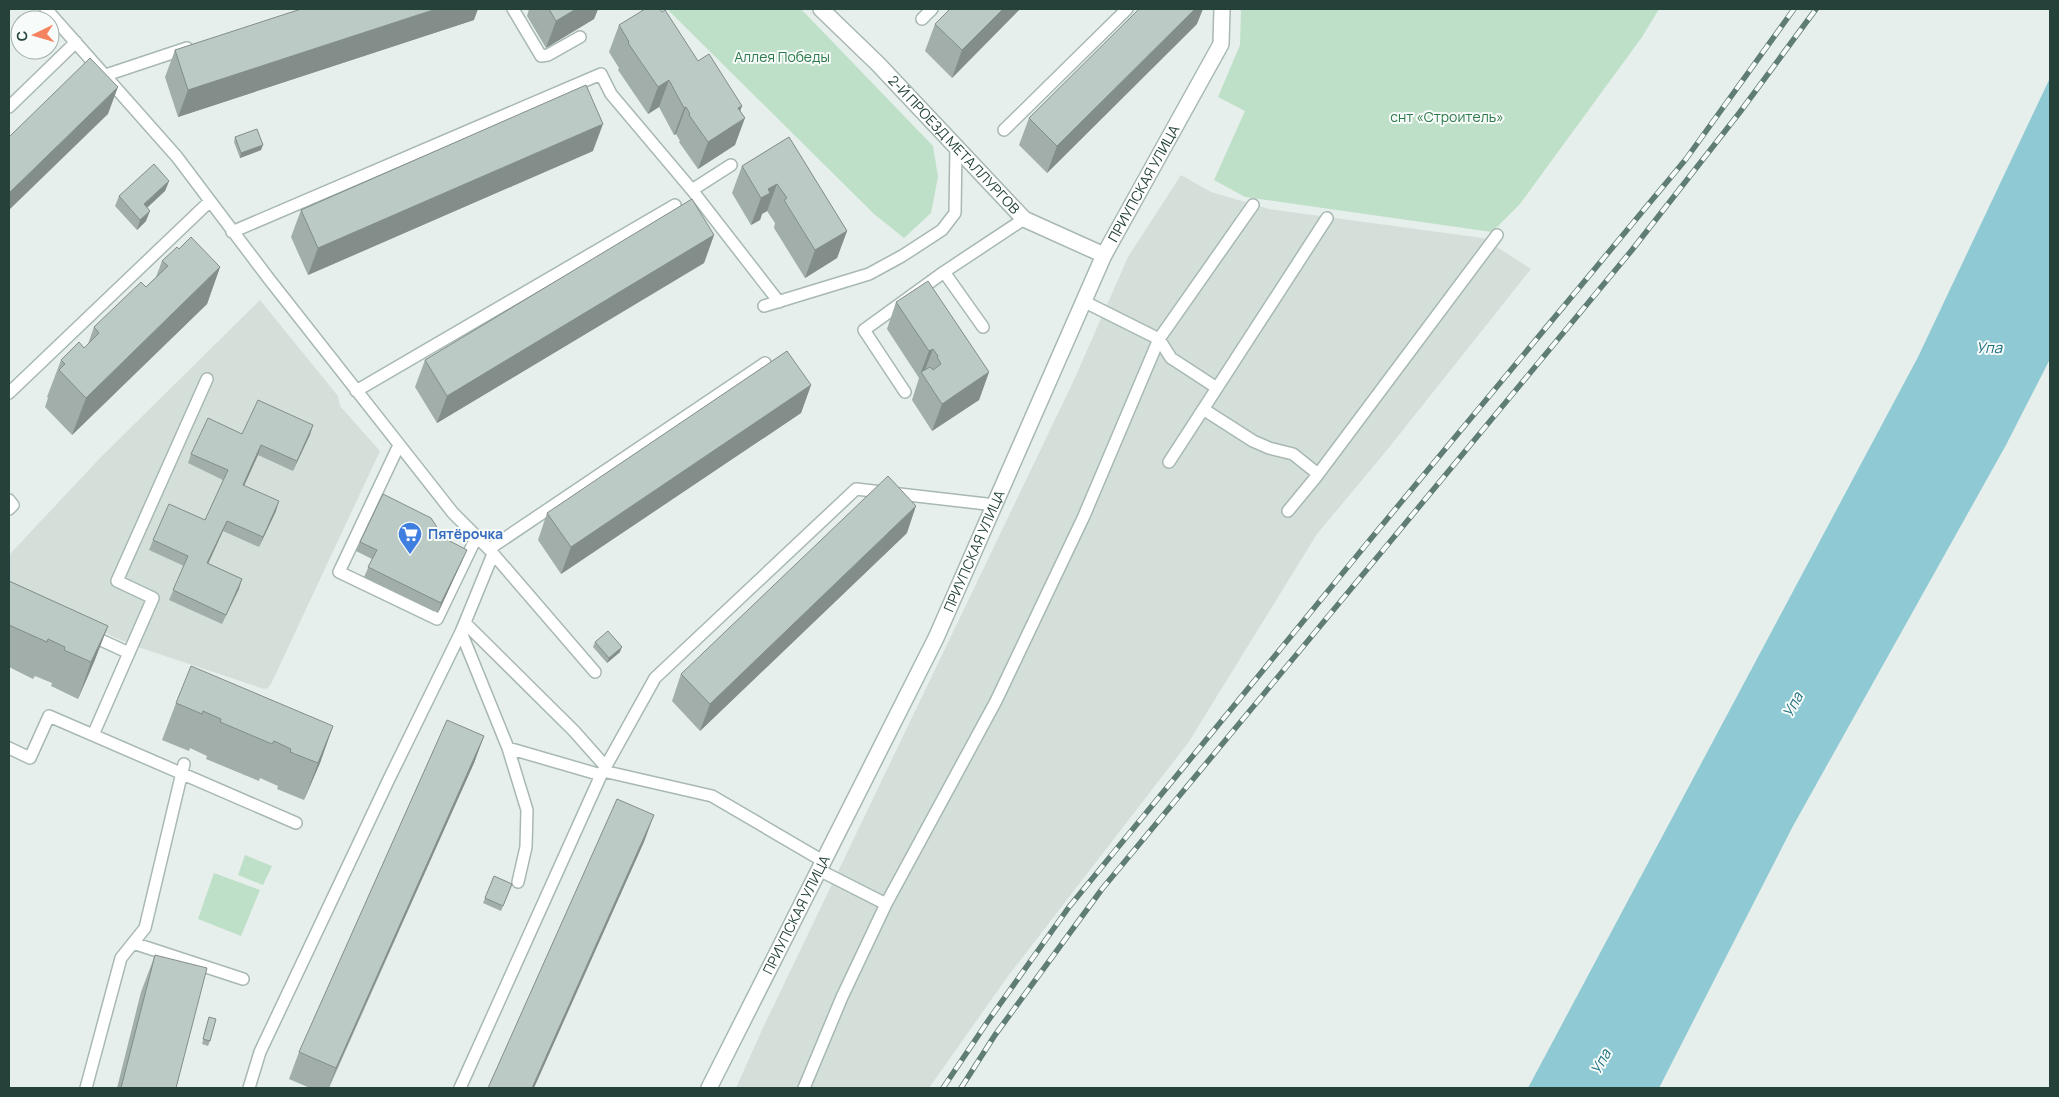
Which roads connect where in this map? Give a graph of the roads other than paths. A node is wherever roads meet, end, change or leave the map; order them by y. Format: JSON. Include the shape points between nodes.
{"nodes":[{"id":1,"x":46,"y":9,"type":"edge"},
{"id":2,"x":513,"y":9,"type":"edge"},
{"id":3,"x":821,"y":9,"type":"edge"},
{"id":4,"x":932,"y":9,"type":"edge"},
{"id":5,"x":1127,"y":9,"type":"edge"},
{"id":6,"x":1222,"y":9,"type":"edge"},
{"id":7,"x":922,"y":19,"type":"dead end"},
{"id":8,"x":580,"y":37,"type":"dead end"},
{"id":9,"x":76,"y":42,"type":"junction"},
{"id":10,"x":197,"y":45,"type":"edge"},
{"id":11,"x":106,"y":75,"type":"junction"},
{"id":12,"x":9,"y":107,"type":"edge"},
{"id":13,"x":1004,"y":130,"type":"dead end"},
{"id":14,"x":956,"y":146,"type":"junction"},
{"id":15,"x":731,"y":166,"type":"dead end"},
{"id":16,"x":692,"y":190,"type":"junction"},
{"id":17,"x":209,"y":202,"type":"junction"},
{"id":18,"x":675,"y":205,"type":"dead end"},
{"id":19,"x":1253,"y":205,"type":"dead end"},
{"id":20,"x":1326,"y":218,"type":"dead end"},
{"id":21,"x":1024,"y":219,"type":"junction"},
{"id":22,"x":232,"y":232,"type":"junction"},
{"id":23,"x":1497,"y":235,"type":"dead end"},
{"id":24,"x":1104,"y":255,"type":"junction"},
{"id":25,"x":944,"y":272,"type":"junction"},
{"id":26,"x":779,"y":302,"type":"junction"},
{"id":27,"x":1085,"y":302,"type":"junction"},
{"id":28,"x":764,"y":306,"type":"dead end"},
{"id":29,"x":983,"y":327,"type":"dead end"},
{"id":30,"x":1159,"y":339,"type":"junction"},
{"id":31,"x":765,"y":363,"type":"edge"},
{"id":32,"x":207,"y":379,"type":"dead end"},
{"id":33,"x":1217,"y":388,"type":"junction"},
{"id":34,"x":356,"y":391,"type":"junction"},
{"id":35,"x":905,"y":392,"type":"dead end"},
{"id":36,"x":9,"y":393,"type":"edge"},
{"id":37,"x":1203,"y":409,"type":"junction"},
{"id":38,"x":399,"y":445,"type":"junction"},
{"id":39,"x":1169,"y":462,"type":"dead end"},
{"id":40,"x":1318,"y":474,"type":"junction"},
{"id":41,"x":9,"y":500,"type":"edge"},
{"id":42,"x":995,"y":505,"type":"junction"},
{"id":43,"x":9,"y":509,"type":"edge"},
{"id":44,"x":1288,"y":511,"type":"dead end"},
{"id":45,"x":477,"y":536,"type":"junction"},
{"id":46,"x":491,"y":551,"type":"junction"},
{"id":47,"x":463,"y":627,"type":"junction"},
{"id":48,"x":78,"y":629,"type":"edge"},
{"id":49,"x":129,"y":653,"type":"junction"},
{"id":50,"x":596,"y":672,"type":"dead end"},
{"id":51,"x":93,"y":734,"type":"junction"},
{"id":52,"x":9,"y":748,"type":"edge"},
{"id":53,"x":508,"y":748,"type":"junction"},
{"id":54,"x":183,"y":768,"type":"junction"},
{"id":55,"x":603,"y":771,"type":"junction"},
{"id":56,"x":296,"y":823,"type":"dead end"},
{"id":57,"x":821,"y":866,"type":"junction"},
{"id":58,"x":518,"y":882,"type":"dead end"},
{"id":59,"x":886,"y":904,"type":"junction"},
{"id":60,"x":133,"y":944,"type":"junction"},
{"id":61,"x":243,"y":979,"type":"dead end"},
{"id":62,"x":86,"y":1088,"type":"edge"},
{"id":63,"x":249,"y":1088,"type":"edge"},
{"id":64,"x":460,"y":1088,"type":"edge"},
{"id":65,"x":709,"y":1088,"type":"edge"},
{"id":66,"x":804,"y":1088,"type":"edge"}],
"edges":[{"from":1,"to":9,"type":"lane"},
{"from":2,"to":8,"type":"lane","via":[[541,56]]},
{"from":3,"to":14,"type":"street","name":"2-Й ПРОЕЗД МЕТАЛЛУРГОВ"},
{"from":4,"to":7,"type":"lane"},
{"from":5,"to":13,"type":"lane"},
{"from":6,"to":24,"type":"street","name":"ПРИУПСКАЯ УЛИЦА","via":[[1221,44]]},
{"from":9,"to":11,"type":"lane"},
{"from":9,"to":12,"type":"lane"},
{"from":10,"to":11,"type":"lane"},
{"from":11,"to":17,"type":"lane","via":[[177,156]]},
{"from":14,"to":21,"type":"street","name":"2-Й ПРОЕЗД МЕТАЛЛУРГОВ"},
{"from":14,"to":26,"type":"lane","via":[[955,213],[942,230],[869,274]]},
{"from":15,"to":16,"type":"lane"},
{"from":16,"to":22,"type":"lane","via":[[611,94],[601,74]]},
{"from":16,"to":26,"type":"lane"},
{"from":17,"to":22,"type":"lane"},
{"from":17,"to":36,"type":"lane"},
{"from":18,"to":34,"type":"lane"},
{"from":19,"to":30,"type":"lane"},
{"from":20,"to":33,"type":"lane"},
{"from":21,"to":24,"type":"street","name":"2-Й ПРОЕЗД МЕТАЛЛУРГОВ"},
{"from":21,"to":25,"type":"lane"},
{"from":22,"to":34,"type":"lane"},
{"from":23,"to":40,"type":"lane"},
{"from":24,"to":27,"type":"street","name":"ПРИУПСКАЯ УЛИЦА"},
{"from":25,"to":29,"type":"lane"},
{"from":25,"to":35,"type":"lane","via":[[864,330]]},
{"from":26,"to":28,"type":"lane"},
{"from":27,"to":30,"type":"lane"},
{"from":27,"to":42,"type":"street","name":"ПРИУПСКАЯ УЛИЦА"},
{"from":30,"to":33,"type":"lane","via":[[1171,358]]},
{"from":30,"to":59,"type":"lane","via":[[1084,516],[996,701]]},
{"from":31,"to":46,"type":"lane"},
{"from":32,"to":49,"type":"lane","via":[[117,581],[153,598]]},
{"from":33,"to":37,"type":"lane"},
{"from":34,"to":38,"type":"lane"},
{"from":37,"to":39,"type":"lane"},
{"from":37,"to":40,"type":"lane","via":[[1253,441],[1293,454]]},
{"from":38,"to":45,"type":"lane","via":[[453,513]]},
{"from":38,"to":45,"type":"lane","via":[[339,572],[437,619]]},
{"from":40,"to":44,"type":"lane"},
{"from":41,"to":43,"type":"lane","via":[[13,504]]},
{"from":42,"to":55,"type":"lane","via":[[856,489],[655,678]]},
{"from":42,"to":57,"type":"street","name":"ПРИУПСКАЯ УЛИЦА","via":[[936,638]]},
{"from":45,"to":46,"type":"lane"},
{"from":46,"to":47,"type":"lane"},
{"from":46,"to":50,"type":"lane"},
{"from":47,"to":53,"type":"lane"},
{"from":47,"to":55,"type":"lane","via":[[574,732]]},
{"from":47,"to":63,"type":"lane","via":[[260,1052]]},
{"from":48,"to":49,"type":"lane"},
{"from":49,"to":51,"type":"lane"},
{"from":51,"to":52,"type":"lane","via":[[49,716],[30,758]]},
{"from":51,"to":54,"type":"lane"},
{"from":53,"to":55,"type":"lane"},
{"from":53,"to":58,"type":"lane","via":[[527,810],[526,847]]},
{"from":54,"to":56,"type":"lane"},
{"from":54,"to":60,"type":"lane","via":[[145,928]]},
{"from":55,"to":57,"type":"lane","via":[[712,796]]},
{"from":55,"to":64,"type":"lane"},
{"from":57,"to":59,"type":"lane"},
{"from":57,"to":65,"type":"street","name":"ПРИУПСКАЯ УЛИЦА"},
{"from":59,"to":66,"type":"lane"},
{"from":60,"to":61,"type":"lane"},
{"from":60,"to":62,"type":"lane","via":[[121,958]]}]}
